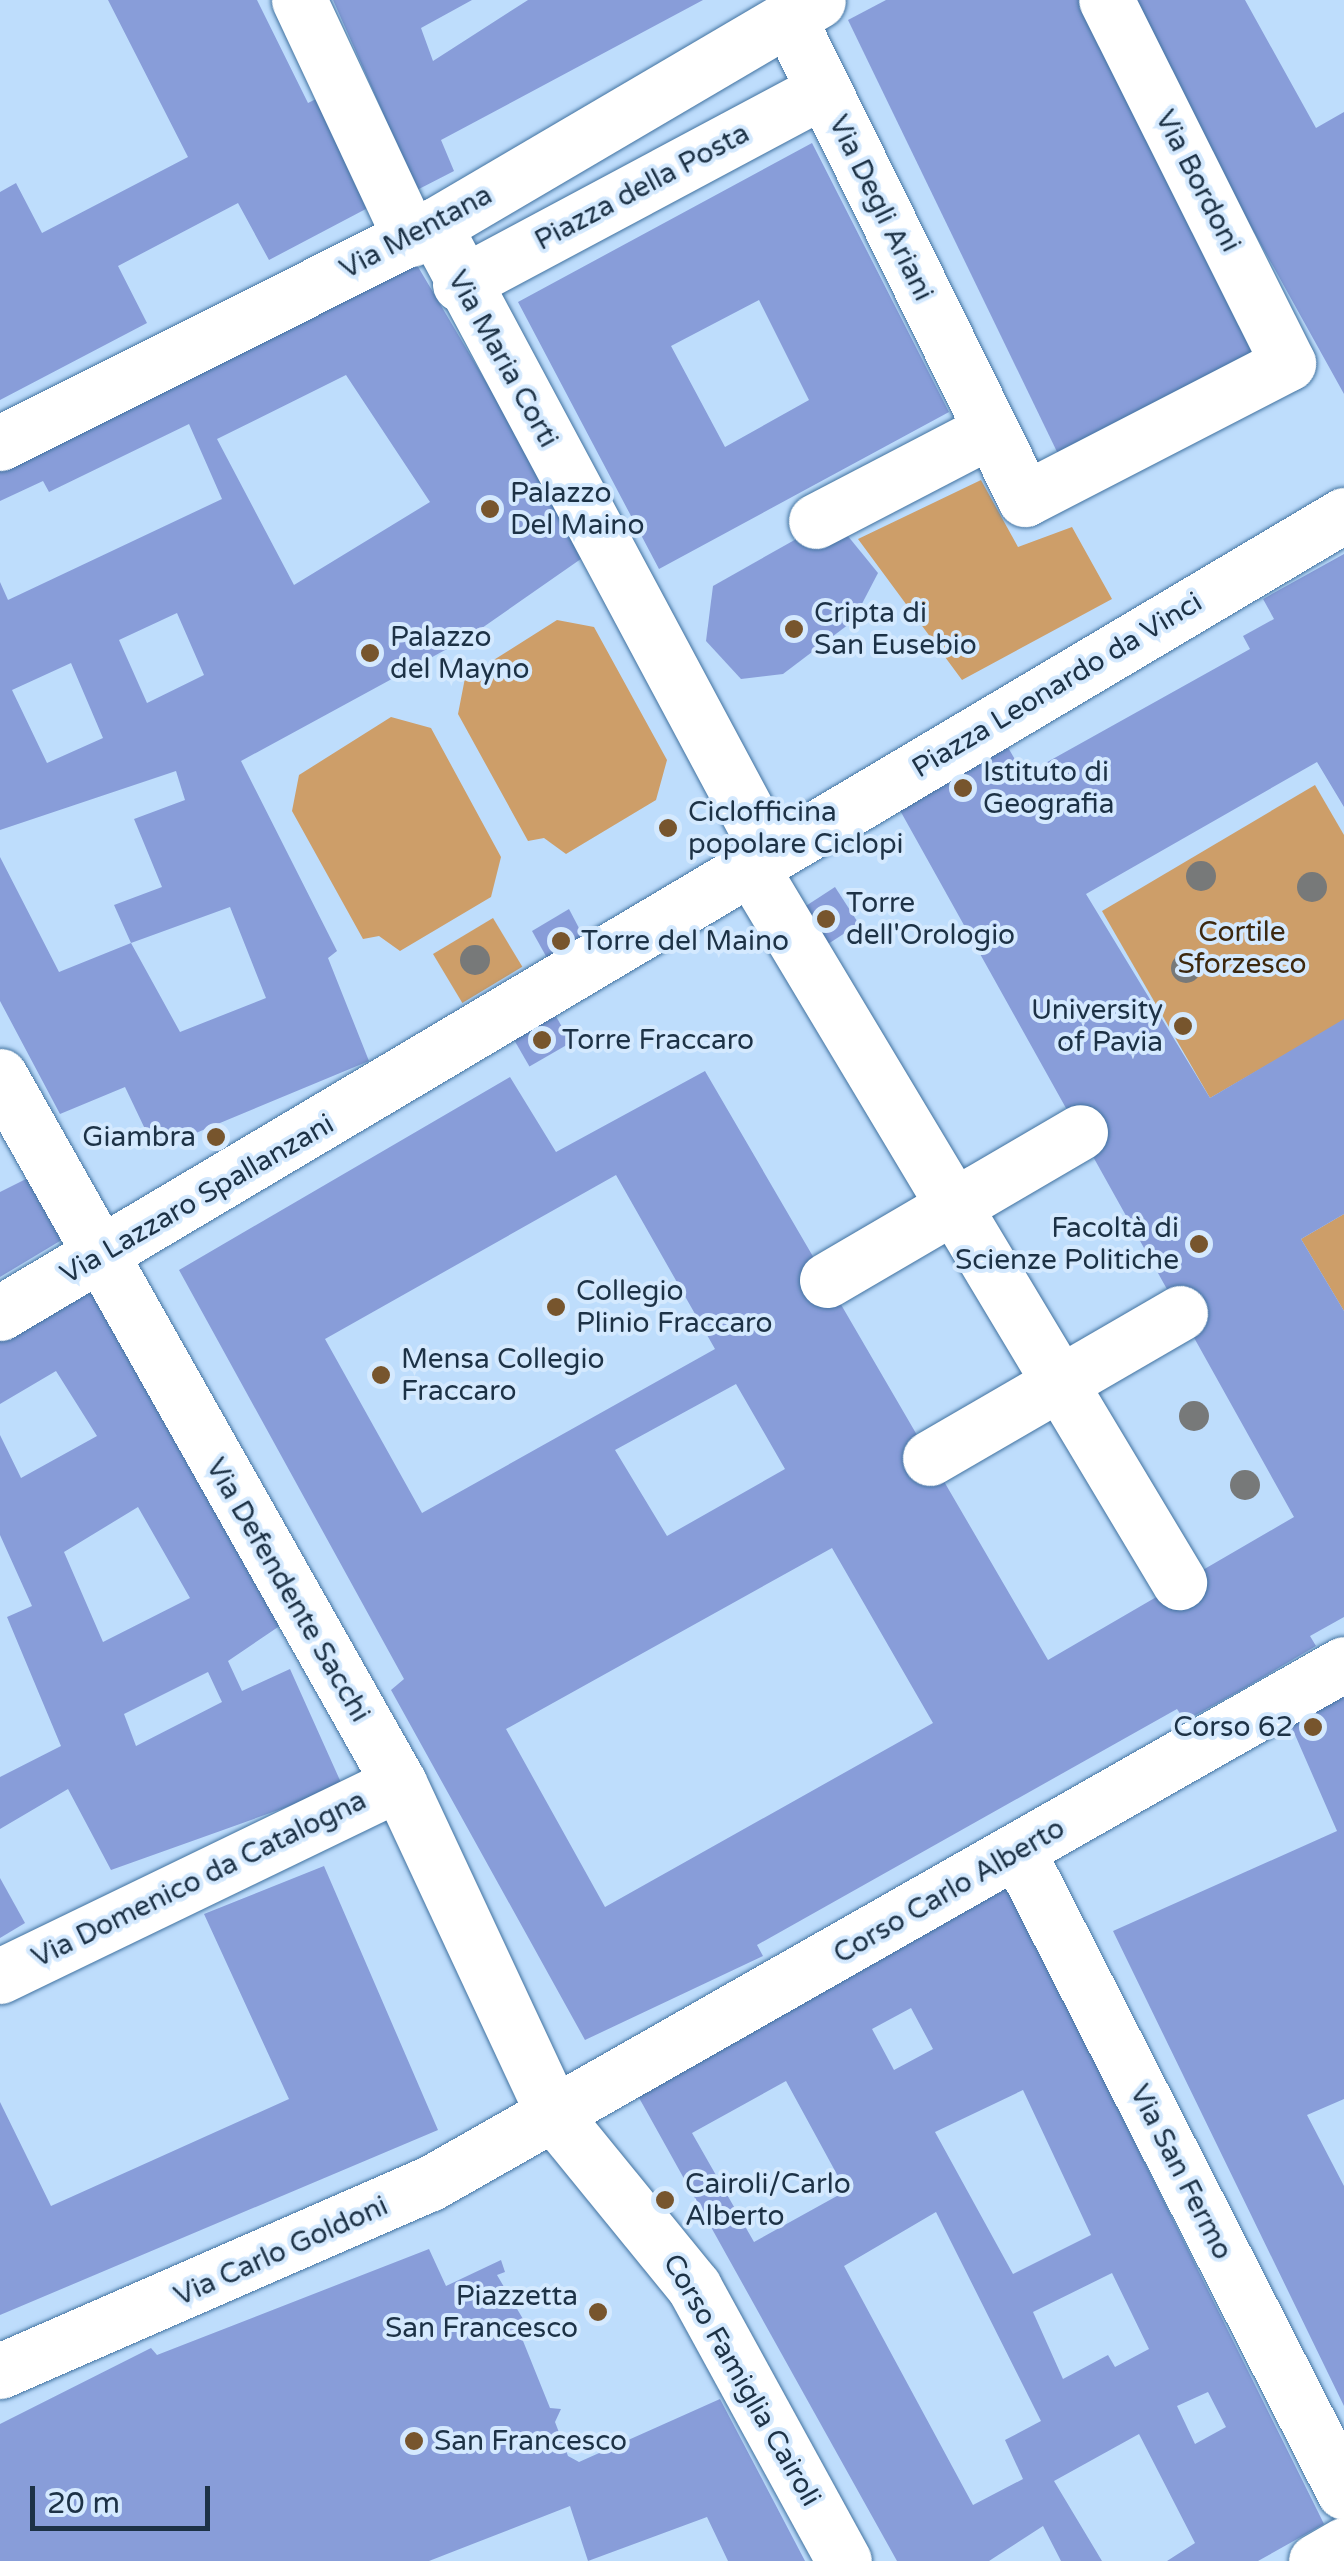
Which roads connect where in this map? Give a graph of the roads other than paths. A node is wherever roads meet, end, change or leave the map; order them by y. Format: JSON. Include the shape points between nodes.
{"nodes":[{"id":1,"x":299,"y":0,"type":"edge"},
{"id":2,"x":1106,"y":0,"type":"edge"},
{"id":3,"x":804,"y":8,"type":"edge"},
{"id":4,"x":824,"y":90,"type":"junction"},
{"id":5,"x":423,"y":233,"type":"junction"},
{"id":6,"x":460,"y":284,"type":"junction"},
{"id":7,"x":1288,"y":363,"type":"joint"},
{"id":8,"x":982,"y":415,"type":"junction"},
{"id":9,"x":0,"y":443,"type":"edge"},
{"id":10,"x":1344,"y":516,"type":"edge"},
{"id":11,"x":816,"y":521,"type":"dead end"},
{"id":12,"x":760,"y":860,"type":"junction"},
{"id":13,"x":0,"y":1076,"type":"edge"},
{"id":14,"x":394,"y":1086,"type":"joint"},
{"id":15,"x":1080,"y":1132,"type":"dead end"},
{"id":16,"x":956,"y":1205,"type":"junction"},
{"id":17,"x":97,"y":1257,"type":"junction"},
{"id":18,"x":827,"y":1280,"type":"dead end"},
{"id":19,"x":0,"y":1313,"type":"edge"},
{"id":20,"x":1180,"y":1313,"type":"dead end"},
{"id":21,"x":1060,"y":1381,"type":"junction"},
{"id":22,"x":930,"y":1458,"type":"dead end"},
{"id":23,"x":1179,"y":1582,"type":"dead end"},
{"id":24,"x":1344,"y":1664,"type":"edge"},
{"id":25,"x":398,"y":1784,"type":"junction"},
{"id":26,"x":1018,"y":1852,"type":"junction"},
{"id":27,"x":0,"y":1976,"type":"edge"},
{"id":28,"x":553,"y":2114,"type":"junction"},
{"id":29,"x":0,"y":2371,"type":"edge"},
{"id":30,"x":1344,"y":2492,"type":"edge"},
{"id":31,"x":1344,"y":2545,"type":"edge"},
{"id":32,"x":844,"y":2561,"type":"edge"},
{"id":33,"x":1316,"y":2561,"type":"edge"}],
"edges":[{"from":1,"to":5,"type":"street","name":"Via Maria Corti"},
{"from":2,"to":7,"type":"street","name":"Via Bordoni"},
{"from":3,"to":4,"type":"street","name":"Via Degli Ariani"},
{"from":3,"to":5,"type":"street","name":"Via Mentana"},
{"from":4,"to":6,"type":"street","name":"Piazza della Posta"},
{"from":4,"to":8,"type":"street","name":"Via Degli Ariani"},
{"from":5,"to":6,"type":"street","name":"Via Maria Corti"},
{"from":5,"to":9,"type":"street","name":"Via Mentana"},
{"from":6,"to":12,"type":"street","name":"Via Maria Corti","via":[[604,543]]},
{"from":7,"to":8,"type":"street","name":"Via Degli Ariani","via":[[1025,500]]},
{"from":8,"to":11,"type":"street"},
{"from":10,"to":12,"type":"street","name":"Piazza Leonardo da Vinci"},
{"from":12,"to":14,"type":"street","name":"Piazza Leonardo da Vinci"},
{"from":12,"to":16,"type":"street"},
{"from":13,"to":17,"type":"street","name":"Via Defendente Sacchi"},
{"from":14,"to":17,"type":"street","name":"Via Lazzaro Spallanzani"},
{"from":15,"to":16,"type":"street"},
{"from":16,"to":18,"type":"street"},
{"from":16,"to":21,"type":"street"},
{"from":17,"to":19,"type":"street","name":"Via Lazzaro Spallanzani"},
{"from":17,"to":25,"type":"street","name":"Via Defendente Sacchi"},
{"from":20,"to":21,"type":"street"},
{"from":21,"to":22,"type":"street"},
{"from":21,"to":23,"type":"street"},
{"from":24,"to":26,"type":"street","name":"Corso Carlo Alberto"},
{"from":25,"to":27,"type":"street","name":"Via Domenico da Catalogna"},
{"from":25,"to":28,"type":"street","name":"Via Defendente Sacchi"},
{"from":26,"to":28,"type":"street","name":"Corso Carlo Alberto"},
{"from":26,"to":30,"type":"street","name":"Via San Fermo"},
{"from":28,"to":29,"type":"street","name":"Via Carlo Goldoni","via":[[248,2270]]},
{"from":28,"to":32,"type":"street","name":"Corso Famiglia Cairoli","via":[[694,2287]]},
{"from":31,"to":33,"type":"street"}]}
